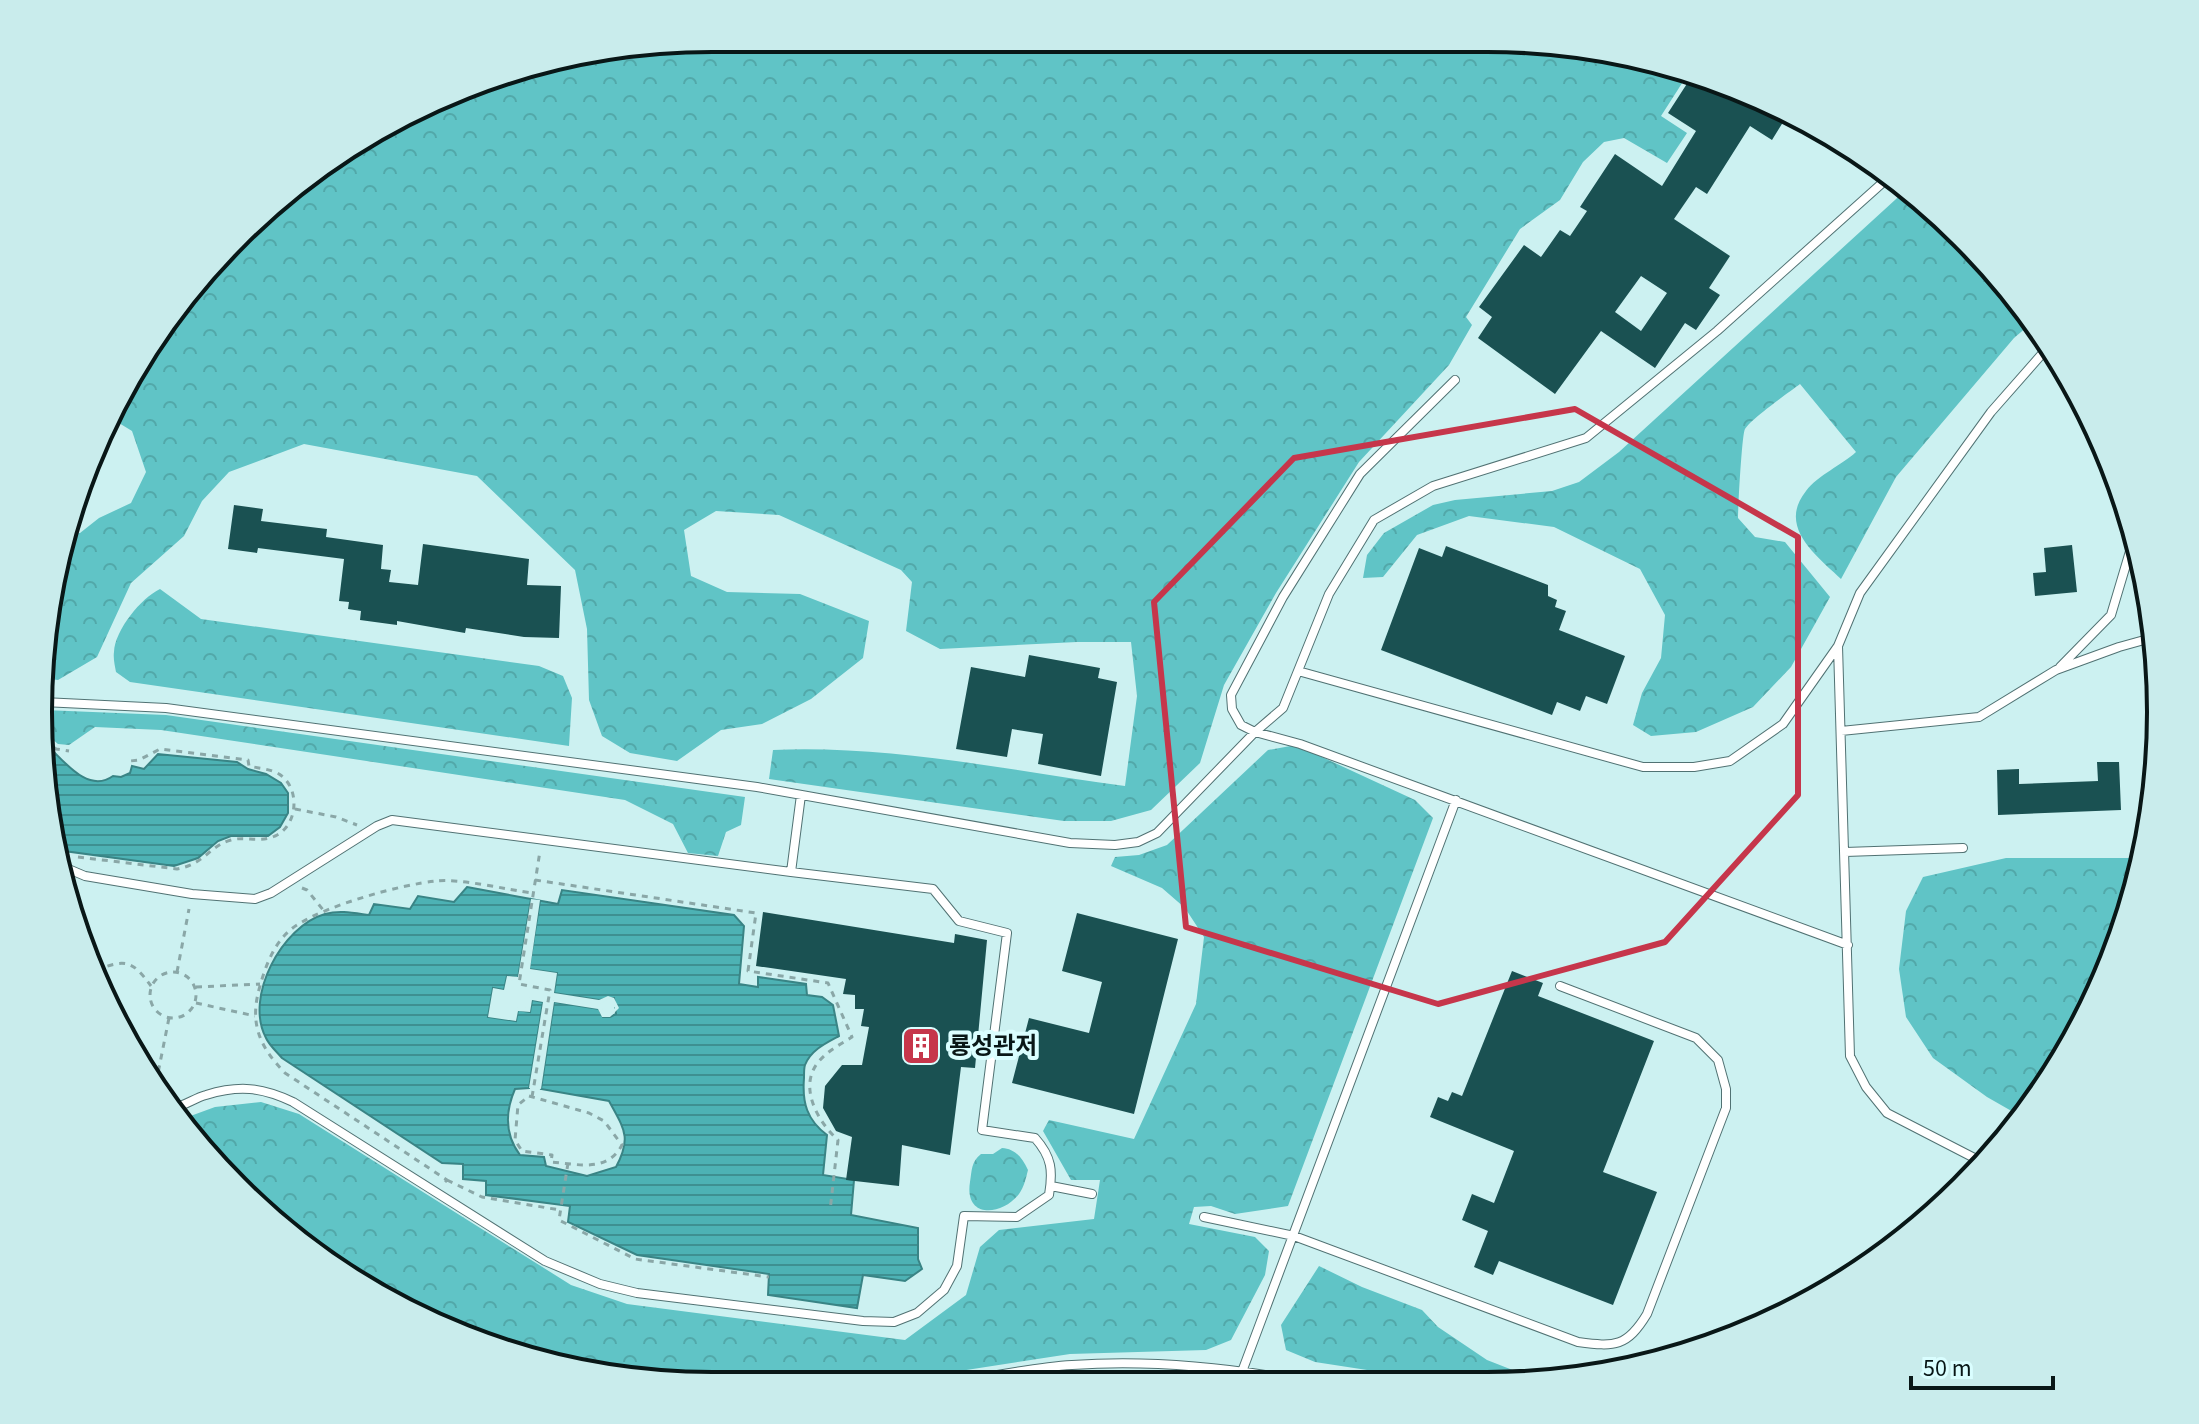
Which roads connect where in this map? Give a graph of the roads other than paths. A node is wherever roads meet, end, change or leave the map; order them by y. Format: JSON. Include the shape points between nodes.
{"nodes":[{"id":1,"x":1882,"y":183,"type":"edge"},
{"id":2,"x":2042,"y":354,"type":"edge"},
{"id":3,"x":1455,"y":380,"type":"dead end"},
{"id":4,"x":2128,"y":557,"type":"edge"},
{"id":5,"x":2143,"y":640,"type":"edge"},
{"id":6,"x":1838,"y":646,"type":"junction"},
{"id":7,"x":2056,"y":670,"type":"junction"},
{"id":8,"x":1298,"y":671,"type":"junction"},
{"id":9,"x":52,"y":702,"type":"edge"},
{"id":10,"x":1841,"y":731,"type":"junction"},
{"id":11,"x":1255,"y":732,"type":"junction"},
{"id":12,"x":801,"y":795,"type":"junction"},
{"id":13,"x":1456,"y":800,"type":"junction"},
{"id":14,"x":1963,"y":848,"type":"dead end"},
{"id":15,"x":1845,"y":852,"type":"junction"},
{"id":16,"x":71,"y":870,"type":"edge"},
{"id":17,"x":791,"y":872,"type":"junction"},
{"id":18,"x":1848,"y":945,"type":"junction"},
{"id":19,"x":1560,"y":986,"type":"dead end"},
{"id":20,"x":181,"y":1105,"type":"edge"},
{"id":21,"x":1973,"y":1158,"type":"edge"},
{"id":22,"x":1051,"y":1186,"type":"junction"},
{"id":23,"x":1092,"y":1194,"type":"dead end"},
{"id":24,"x":1204,"y":1217,"type":"dead end"},
{"id":25,"x":1294,"y":1236,"type":"junction"},
{"id":26,"x":1243,"y":1369,"type":"junction"},
{"id":27,"x":1024,"y":1372,"type":"edge"},
{"id":28,"x":1258,"y":1372,"type":"edge"}],
"edges":[{"from":1,"to":8,"type":"lane","via":[[1717,331],[1586,438],[1433,486],[1374,520],[1329,594]]},
{"from":2,"to":6,"type":"lane","via":[[1991,412],[1860,593]]},
{"from":3,"to":11,"type":"lane","via":[[1360,474],[1283,597],[1231,695],[1241,725]]},
{"from":4,"to":7,"type":"lane","via":[[2111,615]]},
{"from":5,"to":7,"type":"lane"},
{"from":6,"to":8,"type":"lane","via":[[1783,724],[1730,761],[1694,767],[1643,767]]},
{"from":6,"to":10,"type":"lane"},
{"from":7,"to":10,"type":"lane","via":[[1979,717]]},
{"from":8,"to":11,"type":"lane","via":[[1283,708]]},
{"from":9,"to":12,"type":"lane","via":[[166,708]]},
{"from":10,"to":15,"type":"lane"},
{"from":11,"to":12,"type":"lane","via":[[1179,813],[1138,842],[1070,843]]},
{"from":11,"to":13,"type":"lane"},
{"from":12,"to":17,"type":"lane"},
{"from":13,"to":18,"type":"lane"},
{"from":13,"to":25,"type":"lane"},
{"from":14,"to":15,"type":"lane"},
{"from":15,"to":18,"type":"lane"},
{"from":16,"to":17,"type":"lane","via":[[192,894],[255,899],[371,830],[392,820],[408,820]]},
{"from":17,"to":22,"type":"lane","via":[[933,889],[959,921],[1007,933],[982,1130],[1035,1138],[1053,1170]]},
{"from":18,"to":21,"type":"lane","via":[[1850,1056],[1866,1087],[1887,1113]]},
{"from":19,"to":25,"type":"lane","via":[[1696,1038],[1718,1060],[1726,1089],[1726,1108],[1647,1314],[1634,1335],[1607,1346],[1578,1342]]},
{"from":20,"to":22,"type":"lane","via":[[239,1088],[269,1090],[545,1261],[600,1284],[863,1321],[894,1322],[917,1313],[944,1290],[957,1266],[964,1216],[1017,1217],[1049,1195]]},
{"from":22,"to":23,"type":"lane"},
{"from":24,"to":25,"type":"lane"},
{"from":25,"to":26,"type":"lane"},
{"from":26,"to":27,"type":"lane","via":[[1072,1365]]},
{"from":26,"to":28,"type":"lane"}]}
